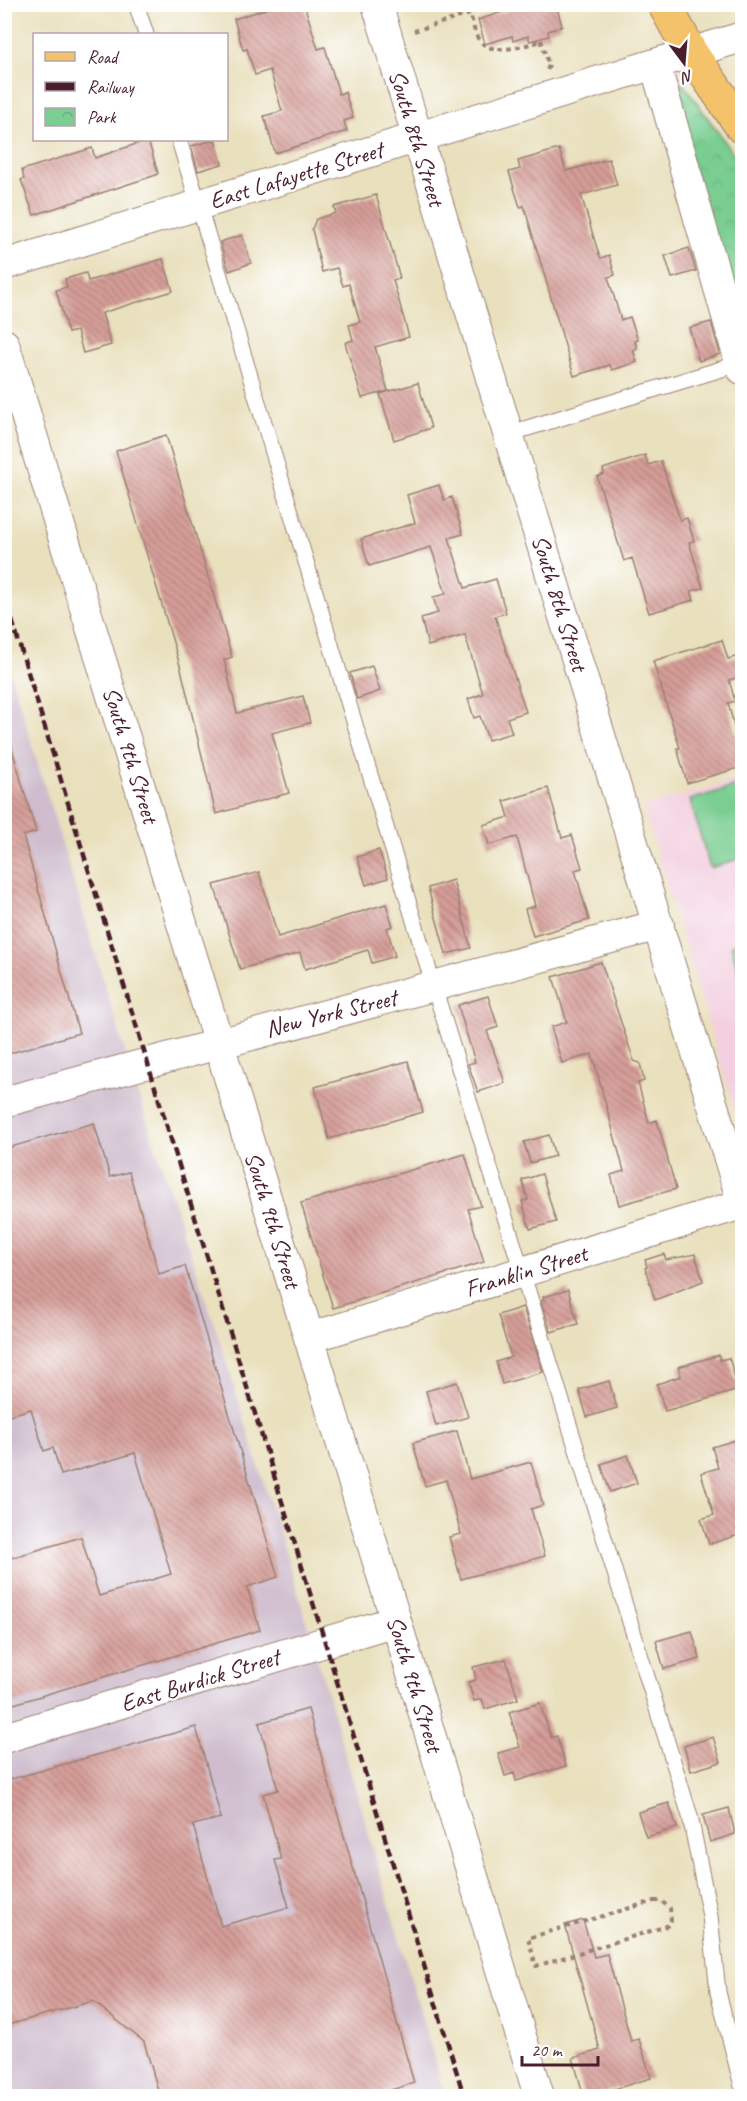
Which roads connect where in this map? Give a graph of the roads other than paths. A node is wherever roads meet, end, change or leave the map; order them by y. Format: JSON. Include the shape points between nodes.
{"nodes":[{"id":1,"x":136,"y":4,"type":"edge"},
{"id":2,"x":377,"y":4,"type":"edge"},
{"id":3,"x":664,"y":4,"type":"edge"},
{"id":4,"x":146,"y":33,"type":"edge"},
{"id":5,"x":742,"y":37,"type":"edge"},
{"id":6,"x":691,"y":53,"type":"junction"},
{"id":7,"x":655,"y":64,"type":"junction"},
{"id":8,"x":742,"y":127,"type":"edge"},
{"id":9,"x":417,"y":138,"type":"junction"},
{"id":10,"x":179,"y":141,"type":"edge"},
{"id":11,"x":199,"y":205,"type":"junction"},
{"id":12,"x":4,"y":265,"type":"edge"},
{"id":13,"x":4,"y":344,"type":"edge"},
{"id":14,"x":742,"y":366,"type":"edge"},
{"id":15,"x":508,"y":434,"type":"junction"},
{"id":16,"x":658,"y":925,"type":"junction"},
{"id":17,"x":434,"y":987,"type":"junction"},
{"id":18,"x":219,"y":1042,"type":"junction"},
{"id":19,"x":4,"y":1102,"type":"edge"},
{"id":20,"x":742,"y":1202,"type":"edge"},
{"id":21,"x":524,"y":1272,"type":"junction"},
{"id":22,"x":309,"y":1338,"type":"junction"},
{"id":23,"x":396,"y":1621,"type":"junction"},
{"id":24,"x":4,"y":1738,"type":"edge"},
{"id":25,"x":742,"y":2086,"type":"edge"},
{"id":26,"x":539,"y":2097,"type":"edge"}],
"edges":[{"from":1,"to":4,"type":"lane"},
{"from":2,"to":9,"type":"street","name":"South 8th Street"},
{"from":3,"to":6,"type":"main road"},
{"from":5,"to":6,"type":"street","name":"East Lafayette Street"},
{"from":6,"to":7,"type":"street","name":"East Lafayette Street"},
{"from":6,"to":8,"type":"main road"},
{"from":7,"to":9,"type":"street","name":"East Lafayette Street"},
{"from":7,"to":14,"type":"street"},
{"from":9,"to":11,"type":"street","name":"East Lafayette Street"},
{"from":9,"to":15,"type":"street","name":"South 8th Street"},
{"from":10,"to":11,"type":"lane"},
{"from":11,"to":12,"type":"street","name":"East Lafayette Street"},
{"from":11,"to":17,"type":"lane"},
{"from":13,"to":18,"type":"street","name":"South 9th Street"},
{"from":14,"to":15,"type":"lane"},
{"from":15,"to":16,"type":"street","name":"South 8th Street"},
{"from":16,"to":17,"type":"street","name":"New York Street"},
{"from":16,"to":20,"type":"street","name":"South 8th Street"},
{"from":17,"to":18,"type":"street","name":"New York Street"},
{"from":17,"to":21,"type":"lane"},
{"from":18,"to":19,"type":"street","name":"New York Street"},
{"from":18,"to":22,"type":"street","name":"South 9th Street"},
{"from":20,"to":21,"type":"street","name":"Franklin Street"},
{"from":21,"to":22,"type":"street","name":"Franklin Street"},
{"from":21,"to":25,"type":"lane","via":[[690,1816],[710,1916],[718,1992]]},
{"from":22,"to":23,"type":"street","name":"South 9th Street"},
{"from":23,"to":24,"type":"street","name":"East Burdick Street"},
{"from":23,"to":26,"type":"street","name":"South 9th Street"}]}
